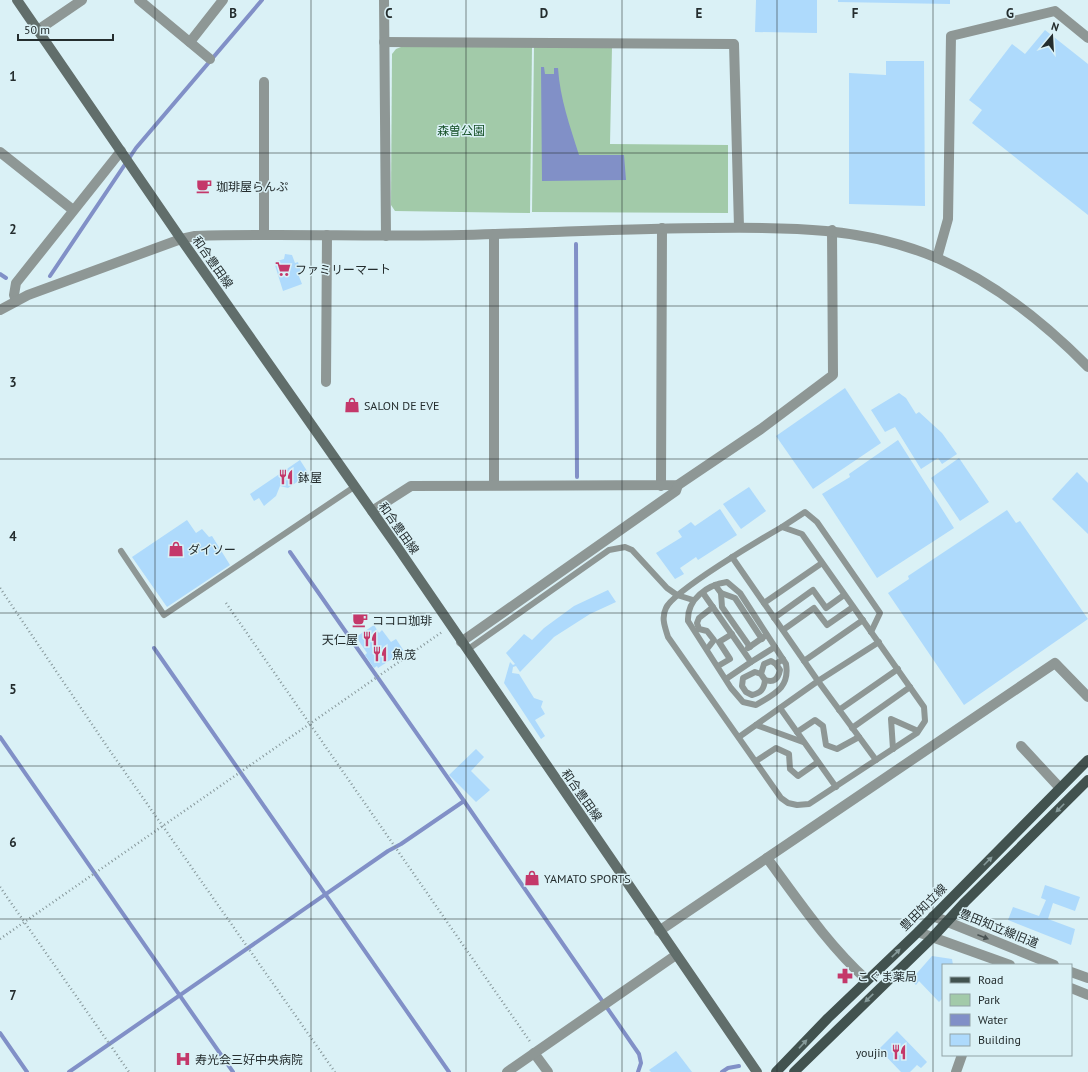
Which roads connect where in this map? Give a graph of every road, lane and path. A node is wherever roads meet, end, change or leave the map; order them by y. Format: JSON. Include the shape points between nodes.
{"nodes":[{"id":1,"x":17,"y":0,"type":"edge"},
{"id":2,"x":82,"y":0,"type":"edge"},
{"id":3,"x":139,"y":0,"type":"edge"},
{"id":4,"x":223,"y":0,"type":"edge"},
{"id":5,"x":384,"y":0,"type":"edge"},
{"id":6,"x":38,"y":30,"type":"junction"},
{"id":7,"x":1088,"y":38,"type":"edge"},
{"id":8,"x":190,"y":42,"type":"junction"},
{"id":9,"x":384,"y":42,"type":"junction"},
{"id":10,"x":210,"y":59,"type":"dead end"},
{"id":11,"x":264,"y":82,"type":"dead end"},
{"id":12,"x":121,"y":151,"type":"junction"},
{"id":13,"x":0,"y":152,"type":"edge"},
{"id":14,"x":73,"y":210,"type":"junction"},
{"id":15,"x":739,"y":227,"type":"junction"},
{"id":16,"x":662,"y":228,"type":"junction"},
{"id":17,"x":832,"y":230,"type":"junction"},
{"id":18,"x":264,"y":234,"type":"junction"},
{"id":19,"x":494,"y":234,"type":"junction"},
{"id":20,"x":327,"y":235,"type":"junction"},
{"id":21,"x":386,"y":236,"type":"junction"},
{"id":22,"x":181,"y":240,"type":"junction"},
{"id":23,"x":937,"y":258,"type":"junction"},
{"id":24,"x":16,"y":301,"type":"junction"},
{"id":25,"x":0,"y":310,"type":"edge"},
{"id":26,"x":1087,"y":364,"type":"edge"},
{"id":27,"x":326,"y":382,"type":"dead end"},
{"id":28,"x":494,"y":485,"type":"junction"},
{"id":29,"x":678,"y":485,"type":"junction"},
{"id":30,"x":661,"y":486,"type":"junction"},
{"id":31,"x":354,"y":487,"type":"junction"},
{"id":32,"x":372,"y":511,"type":"junction"},
{"id":33,"x":782,"y":527,"type":"junction"},
{"id":34,"x":121,"y":551,"type":"dead end"},
{"id":35,"x":732,"y":557,"type":"junction"},
{"id":36,"x":822,"y":563,"type":"junction"},
{"id":37,"x":715,"y":585,"type":"junction"},
{"id":38,"x":0,"y":588,"type":"edge"},
{"id":39,"x":703,"y":593,"type":"junction"},
{"id":40,"x":721,"y":593,"type":"junction"},
{"id":41,"x":844,"y":595,"type":"junction"},
{"id":42,"x":677,"y":596,"type":"junction"},
{"id":43,"x":693,"y":600,"type":"junction"},
{"id":44,"x":226,"y":603,"type":"dead end"},
{"id":45,"x":764,"y":603,"type":"junction"},
{"id":46,"x":713,"y":607,"type":"junction"},
{"id":47,"x":853,"y":607,"type":"junction"},
{"id":48,"x":774,"y":618,"type":"junction"},
{"id":49,"x":863,"y":620,"type":"junction"},
{"id":50,"x":451,"y":626,"type":"junction"},
{"id":51,"x":782,"y":630,"type":"junction"},
{"id":52,"x":871,"y":632,"type":"junction"},
{"id":53,"x":732,"y":634,"type":"junction"},
{"id":54,"x":764,"y":637,"type":"junction"},
{"id":55,"x":879,"y":642,"type":"junction"},
{"id":56,"x":464,"y":646,"type":"junction"},
{"id":57,"x":750,"y":647,"type":"junction"},
{"id":58,"x":775,"y":647,"type":"junction"},
{"id":59,"x":707,"y":649,"type":"junction"},
{"id":60,"x":743,"y":651,"type":"junction"},
{"id":61,"x":783,"y":659,"type":"junction"},
{"id":62,"x":804,"y":661,"type":"junction"},
{"id":63,"x":751,"y":662,"type":"junction"},
{"id":64,"x":776,"y":664,"type":"junction"},
{"id":65,"x":718,"y":666,"type":"junction"},
{"id":66,"x":898,"y":669,"type":"junction"},
{"id":67,"x":761,"y":674,"type":"junction"},
{"id":68,"x":726,"y":678,"type":"junction"},
{"id":69,"x":765,"y":680,"type":"junction"},
{"id":70,"x":818,"y":682,"type":"junction"},
{"id":71,"x":910,"y":687,"type":"junction"},
{"id":72,"x":759,"y":694,"type":"junction"},
{"id":73,"x":1088,"y":697,"type":"edge"},
{"id":74,"x":764,"y":700,"type":"junction"},
{"id":75,"x":780,"y":708,"type":"junction"},
{"id":76,"x":839,"y":710,"type":"junction"},
{"id":77,"x":310,"y":725,"type":"junction"},
{"id":78,"x":756,"y":725,"type":"junction"},
{"id":79,"x":852,"y":728,"type":"junction"},
{"id":80,"x":918,"y":731,"type":"junction"},
{"id":81,"x":797,"y":732,"type":"junction"},
{"id":82,"x":739,"y":737,"type":"junction"},
{"id":83,"x":859,"y":737,"type":"junction"},
{"id":84,"x":804,"y":742,"type":"junction"},
{"id":85,"x":1021,"y":746,"type":"dead end"},
{"id":86,"x":893,"y":749,"type":"junction"},
{"id":87,"x":876,"y":760,"type":"junction"},
{"id":88,"x":1088,"y":760,"type":"edge"},
{"id":89,"x":756,"y":761,"type":"junction"},
{"id":90,"x":818,"y":762,"type":"junction"},
{"id":91,"x":1088,"y":780,"type":"edge"},
{"id":92,"x":836,"y":787,"type":"junction"},
{"id":93,"x":1060,"y":788,"type":"junction"},
{"id":94,"x":164,"y":827,"type":"junction"},
{"id":95,"x":767,"y":858,"type":"junction"},
{"id":96,"x":0,"y":887,"type":"edge"},
{"id":97,"x":933,"y":916,"type":"junction"},
{"id":98,"x":948,"y":921,"type":"junction"},
{"id":99,"x":24,"y":922,"type":"junction"},
{"id":100,"x":659,"y":931,"type":"junction"},
{"id":101,"x":918,"y":932,"type":"junction"},
{"id":102,"x":932,"y":938,"type":"junction"},
{"id":103,"x":0,"y":939,"type":"edge"},
{"id":104,"x":676,"y":955,"type":"junction"},
{"id":105,"x":998,"y":963,"type":"edge"},
{"id":106,"x":1051,"y":964,"type":"edge"},
{"id":107,"x":1072,"y":972,"type":"edge"},
{"id":108,"x":1088,"y":978,"type":"edge"},
{"id":109,"x":867,"y":980,"type":"junction"},
{"id":110,"x":1072,"y":988,"type":"edge"},
{"id":111,"x":1088,"y":995,"type":"edge"},
{"id":112,"x":535,"y":1052,"type":"junction"},
{"id":113,"x":962,"y":1056,"type":"edge"},
{"id":114,"x":129,"y":1072,"type":"edge"},
{"id":115,"x":335,"y":1072,"type":"edge"},
{"id":116,"x":507,"y":1072,"type":"edge"},
{"id":117,"x":548,"y":1072,"type":"edge"},
{"id":118,"x":757,"y":1072,"type":"edge"},
{"id":119,"x":776,"y":1072,"type":"edge"},
{"id":120,"x":794,"y":1072,"type":"edge"},
{"id":121,"x":956,"y":1072,"type":"edge"}],
"edges":[{"from":1,"to":6,"type":"main road","name":"和合豊田線"},
{"from":2,"to":6,"type":"street"},
{"from":3,"to":8,"type":"street"},
{"from":4,"to":8,"type":"street"},
{"from":5,"to":9,"type":"street"},
{"from":6,"to":12,"type":"main road","name":"和合豊田線"},
{"from":7,"to":23,"type":"street","via":[[1055,11],[951,36],[948,219]]},
{"from":8,"to":10,"type":"street"},
{"from":9,"to":15,"type":"street","via":[[734,44]]},
{"from":9,"to":21,"type":"street"},
{"from":11,"to":18,"type":"street"},
{"from":12,"to":14,"type":"street"},
{"from":12,"to":22,"type":"main road","name":"和合豊田線"},
{"from":13,"to":14,"type":"street"},
{"from":14,"to":24,"type":"street","via":[[16,283]]},
{"from":15,"to":16,"type":"street"},
{"from":15,"to":17,"type":"street"},
{"from":16,"to":19,"type":"street"},
{"from":16,"to":30,"type":"street"},
{"from":17,"to":23,"type":"street","via":[[881,239]]},
{"from":17,"to":29,"type":"street","via":[[833,375],[761,429]]},
{"from":18,"to":20,"type":"street"},
{"from":18,"to":22,"type":"street","via":[[195,236]]},
{"from":19,"to":21,"type":"street"},
{"from":19,"to":28,"type":"street"},
{"from":20,"to":21,"type":"street"},
{"from":20,"to":27,"type":"street"},
{"from":22,"to":24,"type":"street"},
{"from":22,"to":31,"type":"main road","name":"和合豊田線"},
{"from":23,"to":26,"type":"street","via":[[1000,292],[1048,329]]},
{"from":24,"to":25,"type":"street"},
{"from":28,"to":30,"type":"street"},
{"from":28,"to":32,"type":"street","via":[[411,486]]},
{"from":29,"to":30,"type":"street"},
{"from":29,"to":56,"type":"street","via":[[676,492]]},
{"from":31,"to":32,"type":"main road","name":"和合豊田線"},
{"from":31,"to":34,"type":"lane","via":[[164,615]]},
{"from":32,"to":50,"type":"main road","name":"和合豊田線"},
{"from":33,"to":35,"type":"lane"},
{"from":33,"to":36,"type":"lane","via":[[802,534]]},
{"from":33,"to":52,"type":"lane","via":[[805,512],[817,522],[880,613]]},
{"from":35,"to":42,"type":"lane"},
{"from":35,"to":45,"type":"lane"},
{"from":36,"to":41,"type":"lane"},
{"from":36,"to":45,"type":"lane"},
{"from":37,"to":39,"type":"lane"},
{"from":37,"to":40,"type":"lane"},
{"from":37,"to":54,"type":"lane","via":[[727,582],[740,593]]},
{"from":38,"to":94,"type":"path"},
{"from":39,"to":43,"type":"lane"},
{"from":39,"to":46,"type":"lane"},
{"from":40,"to":54,"type":"lane","via":[[735,598]]},
{"from":40,"to":57,"type":"lane","via":[[722,607]]},
{"from":41,"to":47,"type":"lane"},
{"from":41,"to":48,"type":"lane","via":[[826,608],[813,590]]},
{"from":42,"to":43,"type":"lane"},
{"from":42,"to":56,"type":"lane","via":[[632,550],[625,547],[609,550]]},
{"from":42,"to":82,"type":"lane","via":[[666,606],[663,618],[668,638]]},
{"from":43,"to":59,"type":"lane","via":[[688,611],[688,621]]},
{"from":44,"to":77,"type":"path"},
{"from":45,"to":48,"type":"lane"},
{"from":46,"to":53,"type":"lane"},
{"from":46,"to":59,"type":"lane","via":[[699,618],[697,624],[699,629],[707,631],[714,640]]},
{"from":47,"to":49,"type":"lane"},
{"from":47,"to":51,"type":"lane","via":[[827,625],[814,608]]},
{"from":48,"to":51,"type":"lane"},
{"from":49,"to":52,"type":"lane"},
{"from":49,"to":62,"type":"lane"},
{"from":50,"to":56,"type":"main road","name":"和合豊田線"},
{"from":50,"to":77,"type":"path"},
{"from":51,"to":62,"type":"lane"},
{"from":52,"to":55,"type":"lane"},
{"from":53,"to":60,"type":"lane"},
{"from":53,"to":65,"type":"lane","via":[[719,642],[730,659]]},
{"from":54,"to":57,"type":"lane"},
{"from":54,"to":58,"type":"lane"},
{"from":55,"to":66,"type":"lane"},
{"from":55,"to":70,"type":"lane"},
{"from":56,"to":100,"type":"main road","name":"和合豊田線"},
{"from":57,"to":60,"type":"lane"},
{"from":58,"to":61,"type":"lane"},
{"from":58,"to":63,"type":"lane"},
{"from":59,"to":65,"type":"lane"},
{"from":60,"to":63,"type":"lane"},
{"from":61,"to":64,"type":"lane"},
{"from":61,"to":74,"type":"lane","via":[[788,674],[784,686]]},
{"from":62,"to":70,"type":"lane"},
{"from":63,"to":68,"type":"lane"},
{"from":64,"to":67,"type":"lane","via":[[771,661],[764,664]]},
{"from":64,"to":69,"type":"lane","via":[[780,670],[779,676],[770,682]]},
{"from":65,"to":68,"type":"lane"},
{"from":66,"to":71,"type":"lane"},
{"from":66,"to":76,"type":"lane"},
{"from":67,"to":69,"type":"lane"},
{"from":67,"to":72,"type":"lane","via":[[749,673],[743,678],[742,686],[752,695]]},
{"from":68,"to":74,"type":"lane","via":[[743,702],[756,705]]},
{"from":69,"to":72,"type":"lane","via":[[764,688]]},
{"from":70,"to":75,"type":"lane"},
{"from":70,"to":76,"type":"lane"},
{"from":71,"to":79,"type":"lane"},
{"from":71,"to":80,"type":"lane","via":[[924,707],[925,720]]},
{"from":72,"to":74,"type":"lane"},
{"from":73,"to":95,"type":"street","via":[[1054,663]]},
{"from":75,"to":78,"type":"lane"},
{"from":75,"to":81,"type":"lane"},
{"from":76,"to":79,"type":"lane"},
{"from":77,"to":94,"type":"path"},
{"from":77,"to":112,"type":"path"},
{"from":78,"to":82,"type":"lane"},
{"from":78,"to":84,"type":"lane"},
{"from":79,"to":83,"type":"lane"},
{"from":80,"to":86,"type":"lane"},
{"from":80,"to":86,"type":"lane","via":[[891,719]]},
{"from":81,"to":83,"type":"lane","via":[[815,720],[823,726],[826,746],[837,749]]},
{"from":81,"to":84,"type":"lane"},
{"from":82,"to":89,"type":"lane"},
{"from":83,"to":87,"type":"lane"},
{"from":84,"to":90,"type":"lane"},
{"from":85,"to":93,"type":"street"},
{"from":86,"to":87,"type":"lane"},
{"from":87,"to":92,"type":"lane"},
{"from":88,"to":93,"type":"main road","name":"豊田知立線"},
{"from":89,"to":90,"type":"lane","via":[[776,748],[789,754],[790,769],[798,776]]},
{"from":89,"to":92,"type":"lane","via":[[781,798],[788,803],[809,804]]},
{"from":90,"to":92,"type":"lane"},
{"from":91,"to":98,"type":"main road","one_way":true},
{"from":97,"to":93,"type":"main road","name":"豊田知立線","one_way":true},
{"from":94,"to":99,"type":"path"},
{"from":94,"to":115,"type":"path"},
{"from":95,"to":100,"type":"street"},
{"from":95,"to":109,"type":"street","via":[[825,934]]},
{"from":96,"to":99,"type":"path"},
{"from":97,"to":98,"type":"street","name":"豊田知立線旧道"},
{"from":97,"to":101,"type":"main road","name":"豊田知立線"},
{"from":98,"to":102,"type":"main road"},
{"from":98,"to":106,"type":"street","name":"豊田知立線旧道","one_way":true},
{"from":99,"to":103,"type":"path"},
{"from":99,"to":114,"type":"path"},
{"from":100,"to":104,"type":"main road","name":"和合豊田線"},
{"from":101,"to":102,"type":"street"},
{"from":109,"to":101,"type":"main road","name":"豊田知立線","one_way":true},
{"from":102,"to":105,"type":"street"},
{"from":102,"to":120,"type":"main road","one_way":true},
{"from":104,"to":112,"type":"street"},
{"from":104,"to":118,"type":"main road","name":"和合豊田線"},
{"from":107,"to":108,"type":"street"},
{"from":119,"to":109,"type":"main road","name":"豊田知立線","one_way":true},
{"from":110,"to":111,"type":"street"},
{"from":112,"to":116,"type":"street"},
{"from":112,"to":117,"type":"street"},
{"from":113,"to":121,"type":"street"}]}
